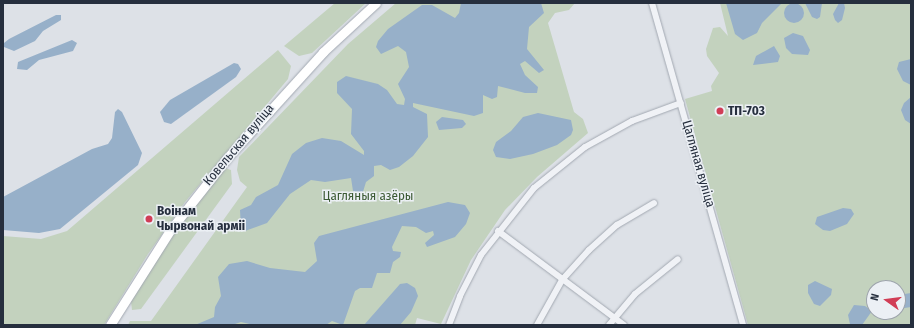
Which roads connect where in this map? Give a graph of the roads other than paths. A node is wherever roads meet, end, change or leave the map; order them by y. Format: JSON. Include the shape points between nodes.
{"nodes":[{"id":1,"x":376,"y":3,"type":"edge"},
{"id":2,"x":652,"y":3,"type":"edge"},
{"id":3,"x":681,"y":103,"type":"junction"},
{"id":4,"x":654,"y":203,"type":"dead end"},
{"id":5,"x":498,"y":231,"type":"junction"},
{"id":6,"x":678,"y":259,"type":"dead end"},
{"id":7,"x":562,"y":280,"type":"junction"},
{"id":8,"x":615,"y":317,"type":"junction"},
{"id":9,"x":110,"y":325,"type":"edge"},
{"id":10,"x":449,"y":325,"type":"edge"},
{"id":11,"x":537,"y":325,"type":"edge"},
{"id":12,"x":609,"y":325,"type":"edge"},
{"id":13,"x":624,"y":325,"type":"edge"},
{"id":14,"x":741,"y":325,"type":"edge"}],
"edges":[{"from":1,"to":9,"type":"highway","name":"Ковельская вуліца","via":[[323,52],[227,158],[171,229]]},
{"from":2,"to":3,"type":"street","name":"Цагляная вуліца"},
{"from":3,"to":5,"type":"street","via":[[632,121],[585,147],[534,188]]},
{"from":3,"to":14,"type":"street","name":"Цагляная вуліца"},
{"from":4,"to":7,"type":"street","via":[[617,225]]},
{"from":5,"to":7,"type":"street"},
{"from":5,"to":10,"type":"street","via":[[471,272]]},
{"from":6,"to":8,"type":"street","via":[[650,279]]},
{"from":7,"to":8,"type":"street"},
{"from":7,"to":11,"type":"street"},
{"from":8,"to":12,"type":"street"},
{"from":8,"to":13,"type":"street"}]}
